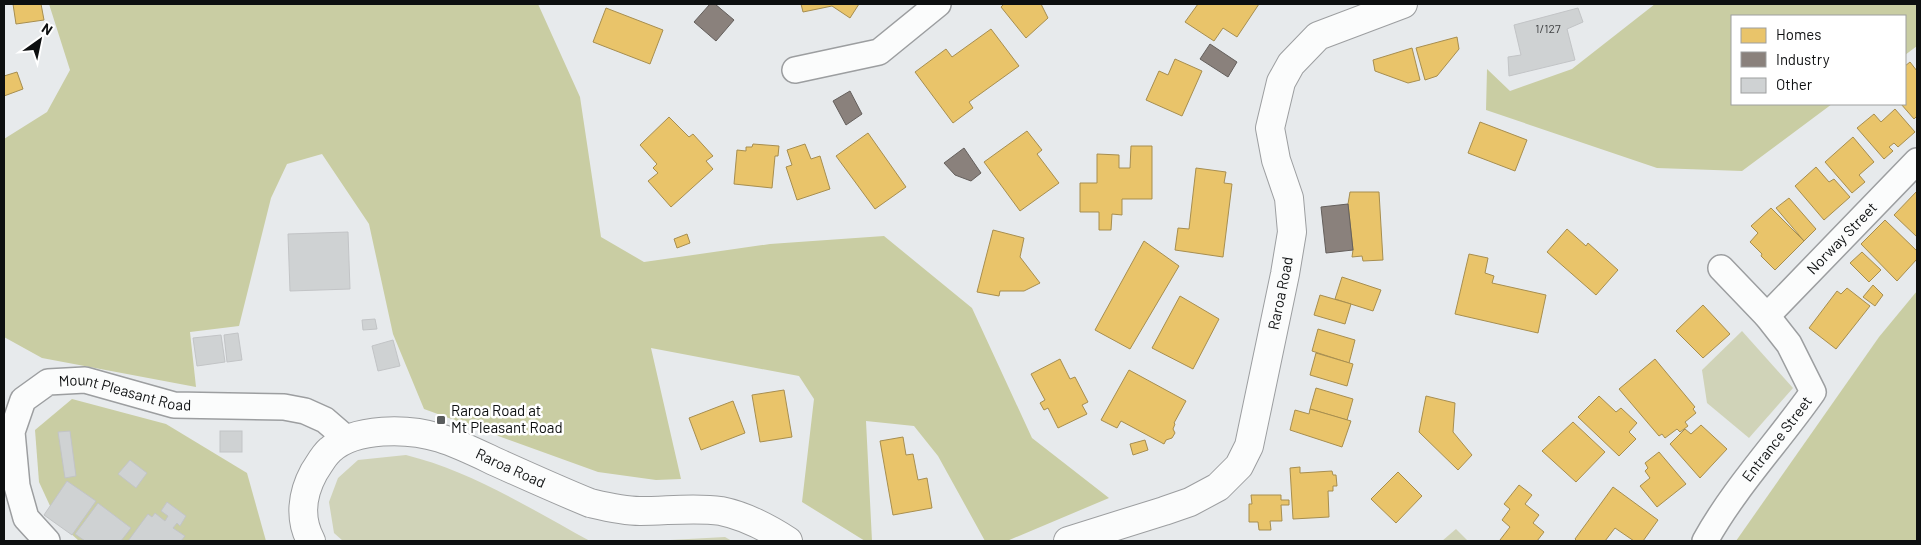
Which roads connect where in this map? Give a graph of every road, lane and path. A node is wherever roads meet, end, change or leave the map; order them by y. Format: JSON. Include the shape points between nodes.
{"nodes":[{"id":1,"x":938,"y":4,"type":"edge"},
{"id":2,"x":1403,"y":4,"type":"edge"},
{"id":3,"x":795,"y":70,"type":"dead end"},
{"id":4,"x":1917,"y":161,"type":"edge"},
{"id":5,"x":1722,"y":268,"type":"dead end"},
{"id":6,"x":1767,"y":316,"type":"junction"},
{"id":7,"x":347,"y":439,"type":"junction"},
{"id":8,"x":47,"y":541,"type":"edge"},
{"id":9,"x":312,"y":541,"type":"edge"},
{"id":10,"x":788,"y":541,"type":"edge"},
{"id":11,"x":1068,"y":541,"type":"edge"},
{"id":12,"x":1705,"y":541,"type":"edge"}],
"edges":[{"from":1,"to":3,"type":"street","via":[[879,52]]},
{"from":2,"to":11,"type":"main road","name":"Raroa Road","via":[[1318,36],[1291,64],[1281,82],[1270,128],[1276,160],[1289,198],[1292,232],[1249,446],[1239,466],[1218,487],[1190,502]]},
{"from":4,"to":6,"type":"street","name":"Norway Street"},
{"from":5,"to":6,"type":"street","name":"Entrance Street"},
{"from":6,"to":12,"type":"street","name":"Entrance Street","via":[[1790,344],[1813,392],[1757,463]]},
{"from":7,"to":8,"type":"street","name":"Mount Pleasant Road","via":[[325,420],[305,411],[284,407],[174,405],[85,380],[48,382],[23,400],[12,432],[16,486],[26,518]]},
{"from":7,"to":9,"type":"main road","name":"Raroa Road","via":[[330,450],[309,483],[303,512],[306,532]]},
{"from":7,"to":10,"type":"main road","name":"Raroa Road","via":[[368,433],[402,432],[438,437],[590,503],[639,511],[700,509],[722,512],[759,523]]}]}
